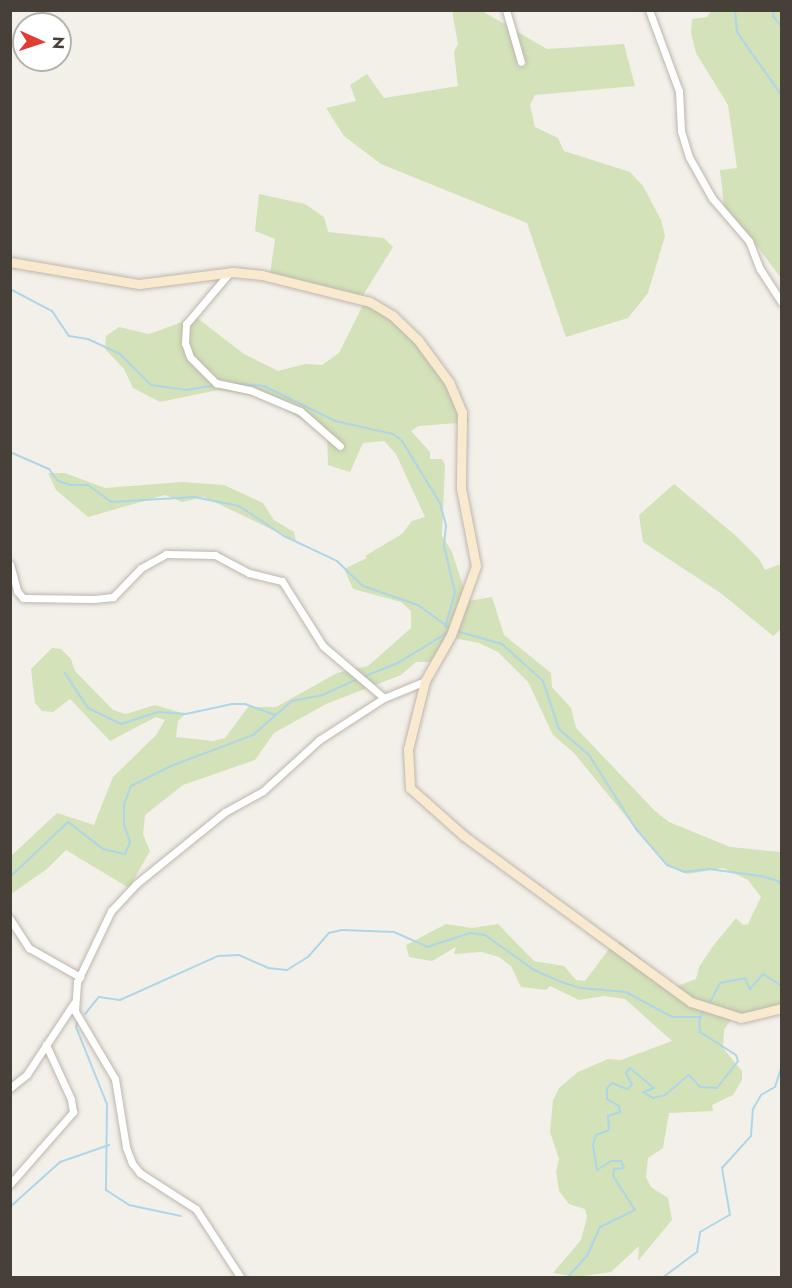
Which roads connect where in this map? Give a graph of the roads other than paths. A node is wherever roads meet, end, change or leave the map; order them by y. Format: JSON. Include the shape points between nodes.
{"nodes":[{"id":1,"x":506,"y":10,"type":"edge"},
{"id":2,"x":649,"y":10,"type":"edge"},
{"id":3,"x":521,"y":62,"type":"dead end"},
{"id":4,"x":10,"y":262,"type":"edge"},
{"id":5,"x":230,"y":272,"type":"junction"},
{"id":6,"x":782,"y":303,"type":"edge"},
{"id":7,"x":340,"y":446,"type":"dead end"},
{"id":8,"x":10,"y":564,"type":"edge"},
{"id":9,"x":425,"y":681,"type":"junction"},
{"id":10,"x":384,"y":698,"type":"junction"},
{"id":11,"x":10,"y":919,"type":"edge"},
{"id":12,"x":80,"y":976,"type":"junction"},
{"id":13,"x":74,"y":1003,"type":"junction"},
{"id":14,"x":782,"y":1008,"type":"edge"},
{"id":15,"x":46,"y":1045,"type":"junction"},
{"id":16,"x":10,"y":1088,"type":"edge"},
{"id":17,"x":10,"y":1184,"type":"edge"},
{"id":18,"x":241,"y":1278,"type":"edge"}],
"edges":[{"from":1,"to":3,"type":"street"},
{"from":2,"to":6,"type":"street","via":[[679,91],[681,131],[689,158],[706,189],[749,241],[760,269]]},
{"from":4,"to":5,"type":"street","via":[[139,284]]},
{"from":5,"to":7,"type":"street","via":[[186,324],[185,343],[190,357],[216,383],[250,390],[300,411]]},
{"from":5,"to":9,"type":"street","via":[[338,292],[379,306],[418,340],[449,382],[462,412],[461,488],[476,558],[468,594],[452,635]]},
{"from":8,"to":10,"type":"street","via":[[17,591],[23,598],[94,599],[113,597],[141,568],[166,554],[215,555],[249,573],[282,581],[322,646]]},
{"from":9,"to":10,"type":"street"},
{"from":9,"to":14,"type":"street","via":[[408,749],[407,779],[416,796],[652,977],[700,1006],[741,1018]]},
{"from":10,"to":12,"type":"street","via":[[319,740],[263,791],[216,819],[124,895],[111,911]]},
{"from":11,"to":12,"type":"street","via":[[29,948]]},
{"from":12,"to":13,"type":"street"},
{"from":13,"to":15,"type":"street"},
{"from":13,"to":18,"type":"street","via":[[78,1018],[115,1079],[132,1163],[140,1173],[195,1209]]},
{"from":15,"to":16,"type":"street","via":[[27,1074]]},
{"from":15,"to":17,"type":"street","via":[[73,1112]]}]}
